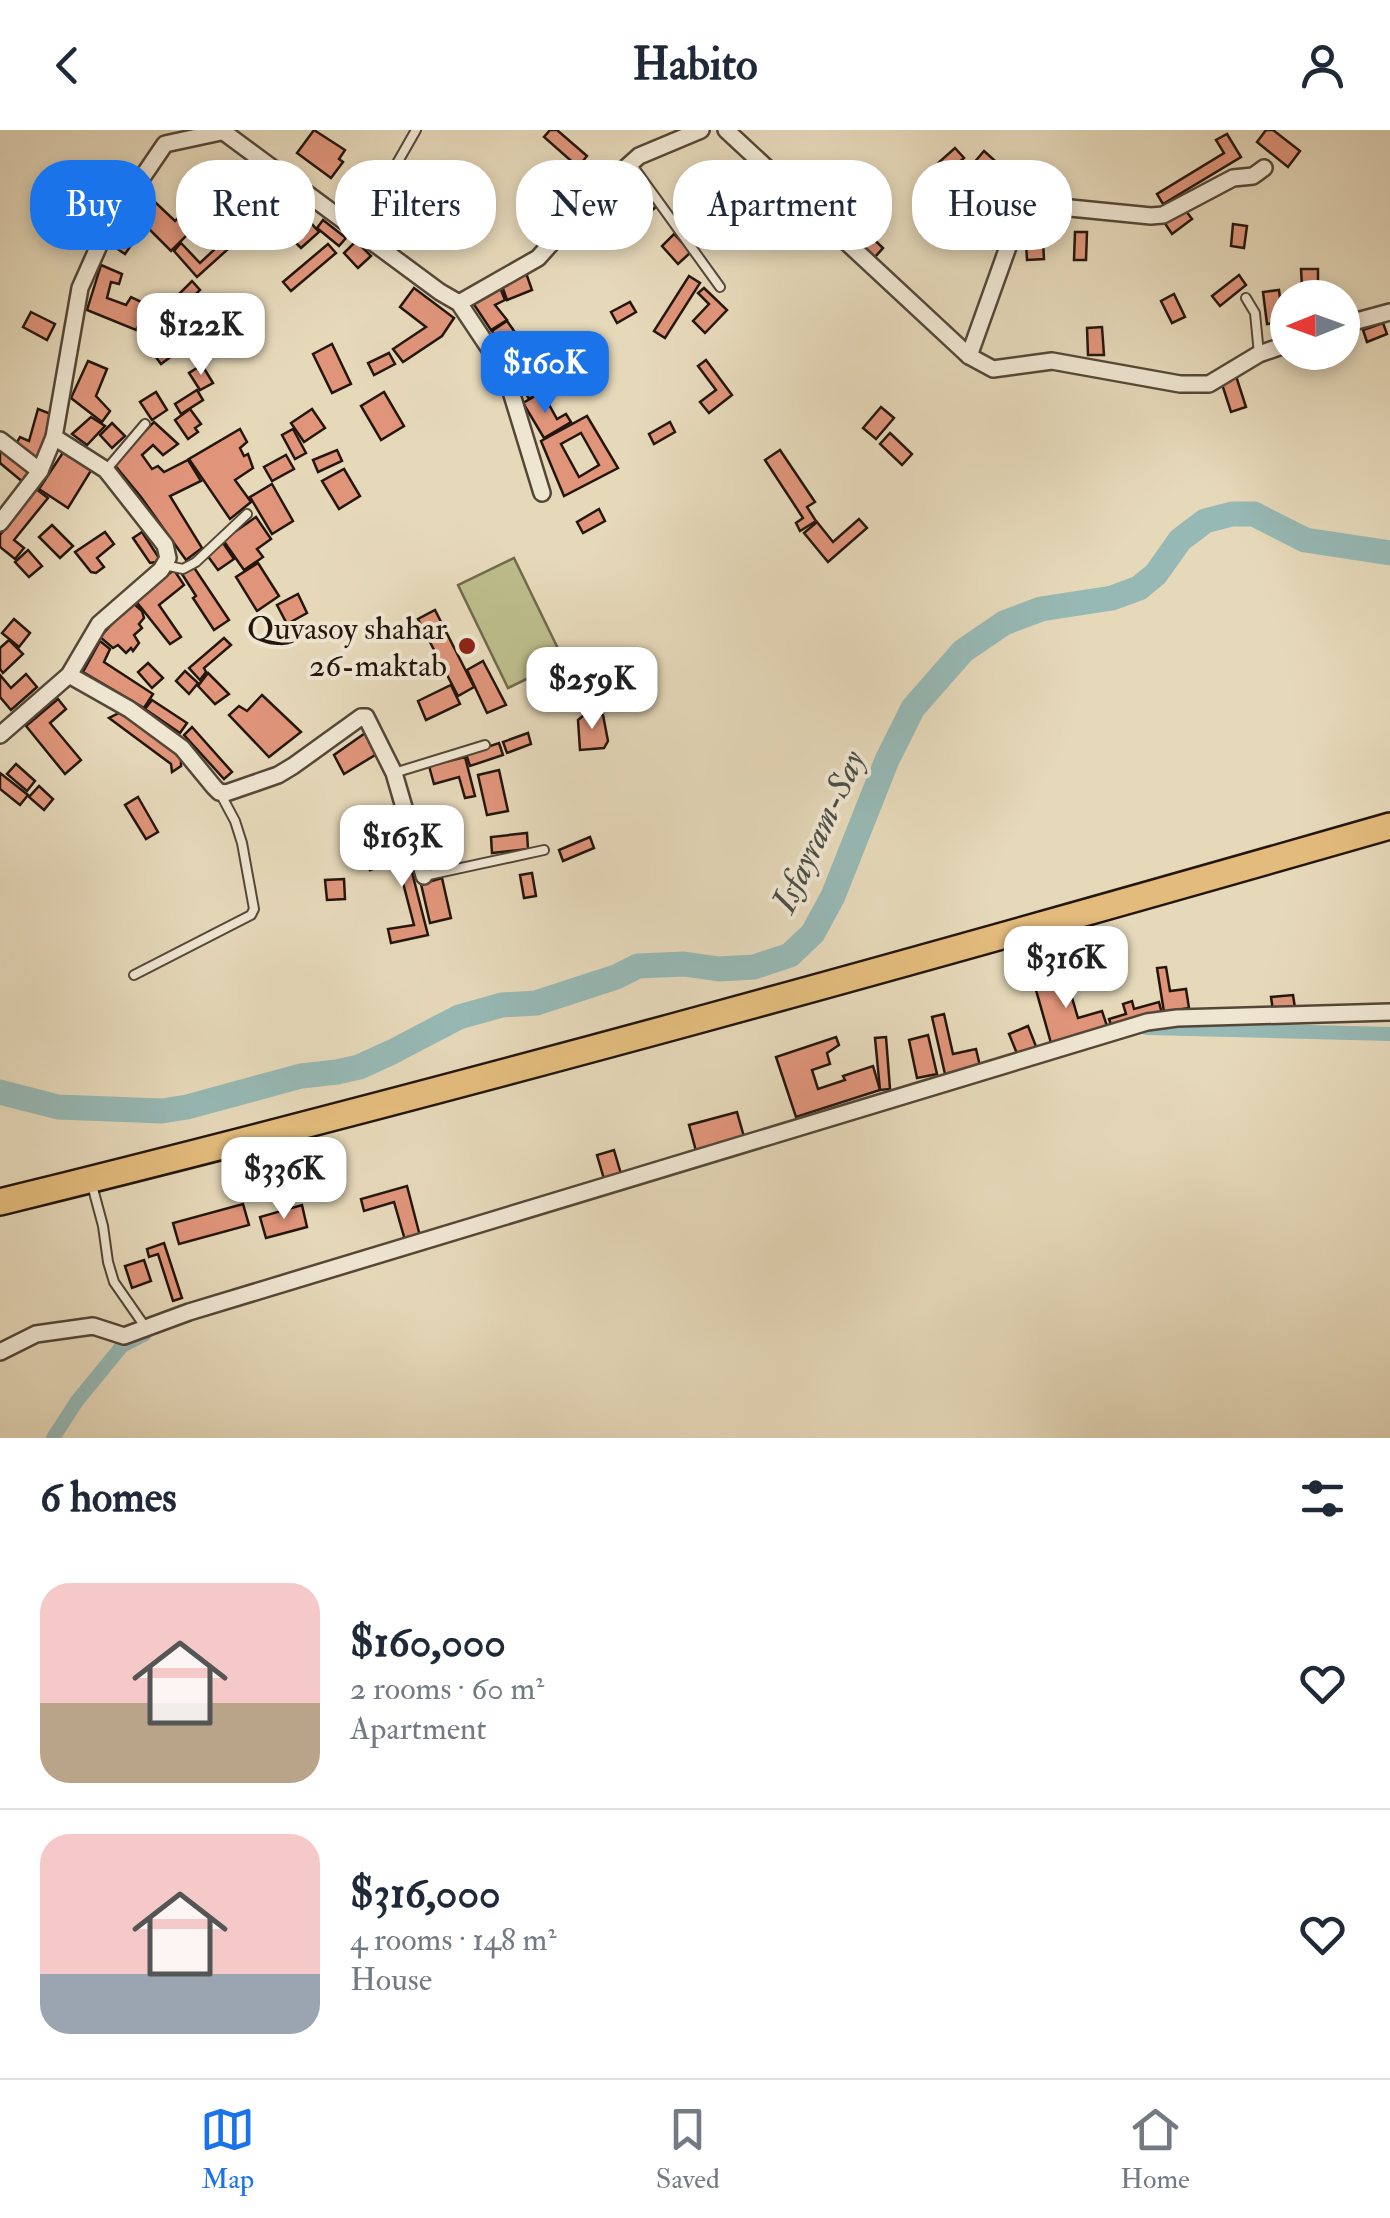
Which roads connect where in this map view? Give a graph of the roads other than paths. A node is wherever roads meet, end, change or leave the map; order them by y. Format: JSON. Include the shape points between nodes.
{"nodes":[{"id":1,"x":416,"y":130,"type":"edge"},
{"id":2,"x":701,"y":130,"type":"edge"},
{"id":3,"x":726,"y":130,"type":"edge"},
{"id":4,"x":221,"y":131,"type":"edge"},
{"id":5,"x":399,"y":160,"type":"edge"},
{"id":6,"x":634,"y":160,"type":"edge"},
{"id":7,"x":1264,"y":168,"type":"dead end"},
{"id":8,"x":653,"y":195,"type":"edge"},
{"id":9,"x":335,"y":215,"type":"edge"},
{"id":10,"x":383,"y":250,"type":"edge"},
{"id":11,"x":545,"y":250,"type":"edge"},
{"id":12,"x":720,"y":287,"type":"dead end"},
{"id":13,"x":1246,"y":298,"type":"dead end"},
{"id":14,"x":458,"y":302,"type":"junction"},
{"id":15,"x":1390,"y":312,"type":"edge"},
{"id":16,"x":1360,"y":321,"type":"edge"},
{"id":17,"x":1270,"y":350,"type":"edge"},
{"id":18,"x":1259,"y":354,"type":"junction"},
{"id":19,"x":969,"y":356,"type":"junction"},
{"id":20,"x":145,"y":424,"type":"dead end"},
{"id":21,"x":54,"y":437,"type":"junction"},
{"id":22,"x":0,"y":440,"type":"edge"},
{"id":23,"x":106,"y":470,"type":"junction"},
{"id":24,"x":40,"y":471,"type":"junction"},
{"id":25,"x":542,"y":493,"type":"dead end"},
{"id":26,"x":247,"y":514,"type":"dead end"},
{"id":27,"x":0,"y":523,"type":"edge"},
{"id":28,"x":164,"y":565,"type":"junction"},
{"id":29,"x":69,"y":675,"type":"junction"},
{"id":30,"x":0,"y":735,"type":"edge"},
{"id":31,"x":484,"y":746,"type":"dead end"},
{"id":32,"x":394,"y":773,"type":"junction"},
{"id":33,"x":219,"y":792,"type":"junction"},
{"id":34,"x":1390,"y":826,"type":"edge"},
{"id":35,"x":544,"y":850,"type":"dead end"},
{"id":36,"x":424,"y":876,"type":"joint"},
{"id":37,"x":134,"y":975,"type":"dead end"},
{"id":38,"x":1390,"y":1012,"type":"edge"},
{"id":39,"x":91,"y":1180,"type":"junction"},
{"id":40,"x":0,"y":1202,"type":"edge"},
{"id":41,"x":146,"y":1328,"type":"junction"},
{"id":42,"x":0,"y":1352,"type":"edge"}],
"edges":[{"from":1,"to":5,"type":"lane"},
{"from":2,"to":6,"type":"street"},
{"from":3,"to":19,"type":"street"},
{"from":4,"to":9,"type":"street"},
{"from":4,"to":21,"type":"street","via":[[165,144],[105,232],[80,288]]},
{"from":7,"to":19,"type":"street","via":[[1163,215],[1023,205]]},
{"from":8,"to":12,"type":"lane"},
{"from":10,"to":14,"type":"street"},
{"from":11,"to":14,"type":"street"},
{"from":13,"to":18,"type":"lane","via":[[1255,313]]},
{"from":14,"to":25,"type":"street","via":[[505,372]]},
{"from":15,"to":16,"type":"street"},
{"from":17,"to":18,"type":"street"},
{"from":18,"to":19,"type":"street","via":[[1209,384],[1052,361],[993,369]]},
{"from":20,"to":23,"type":"lane"},
{"from":21,"to":23,"type":"street"},
{"from":21,"to":24,"type":"street"},
{"from":22,"to":24,"type":"street"},
{"from":23,"to":28,"type":"street","via":[[165,545]]},
{"from":24,"to":27,"type":"street"},
{"from":26,"to":28,"type":"lane","via":[[196,562]]},
{"from":28,"to":29,"type":"street","via":[[99,624]]},
{"from":29,"to":30,"type":"street"},
{"from":29,"to":33,"type":"street","via":[[182,748]]},
{"from":31,"to":32,"type":"lane"},
{"from":32,"to":33,"type":"street","via":[[366,716],[278,775]]},
{"from":32,"to":36,"type":"street"},
{"from":33,"to":37,"type":"lane","via":[[242,843],[254,910]]},
{"from":34,"to":39,"type":"main road","via":[[958,949]]},
{"from":35,"to":36,"type":"lane"},
{"from":38,"to":41,"type":"street","via":[[1147,1022]]},
{"from":39,"to":40,"type":"main road"},
{"from":39,"to":41,"type":"lane","via":[[114,1282]]},
{"from":41,"to":42,"type":"street","via":[[124,1336],[92,1326],[36,1334]]}]}
